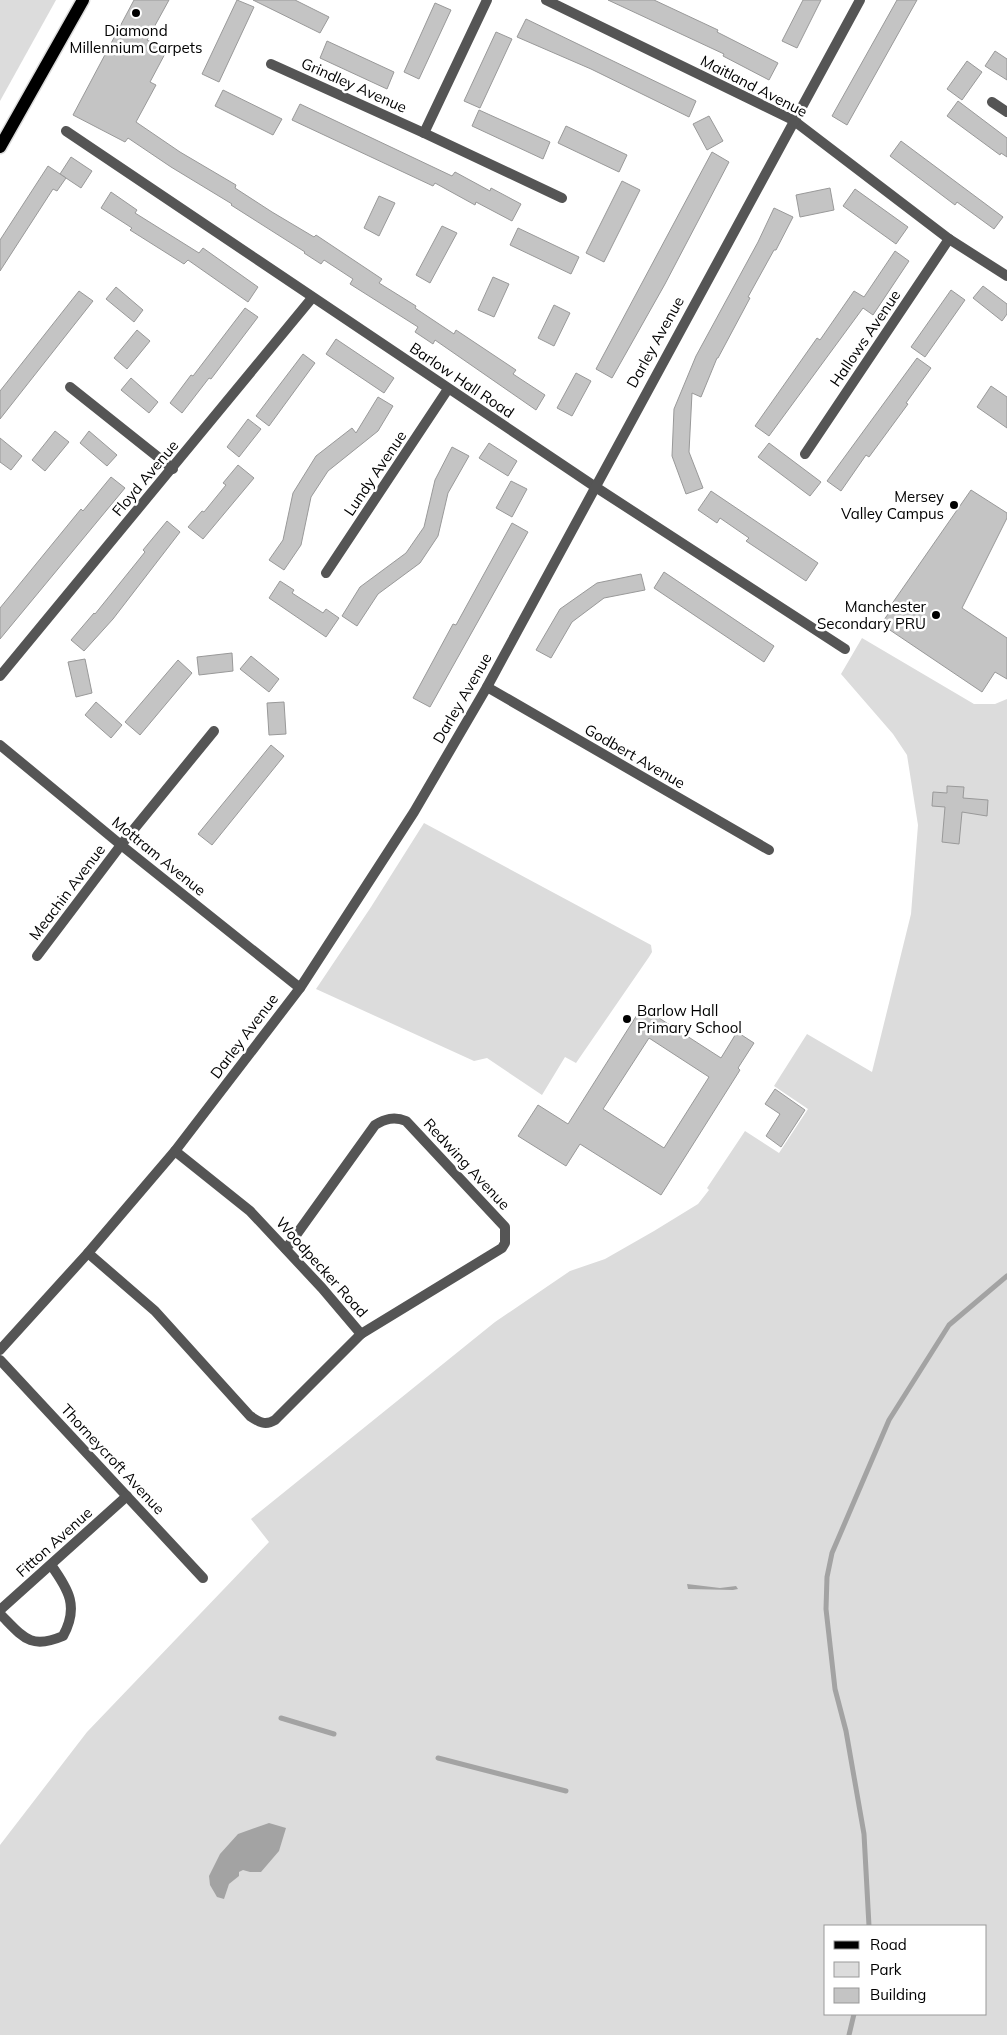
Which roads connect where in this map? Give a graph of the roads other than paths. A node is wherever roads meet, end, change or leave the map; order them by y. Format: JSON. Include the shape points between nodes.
{"nodes":[{"id":1,"x":83,"y":0,"type":"edge"},
{"id":2,"x":487,"y":0,"type":"edge"},
{"id":3,"x":546,"y":0,"type":"edge"},
{"id":4,"x":860,"y":0,"type":"edge"},
{"id":5,"x":271,"y":64,"type":"dead end"},
{"id":6,"x":992,"y":102,"type":"dead end"},
{"id":7,"x":1007,"y":112,"type":"edge"},
{"id":8,"x":793,"y":120,"type":"junction"},
{"id":9,"x":66,"y":131,"type":"dead end"},
{"id":10,"x":424,"y":133,"type":"junction"},
{"id":11,"x":0,"y":147,"type":"edge"},
{"id":12,"x":562,"y":198,"type":"dead end"},
{"id":13,"x":949,"y":238,"type":"junction"},
{"id":14,"x":1007,"y":276,"type":"edge"},
{"id":15,"x":312,"y":298,"type":"junction"},
{"id":16,"x":70,"y":387,"type":"dead end"},
{"id":17,"x":448,"y":389,"type":"junction"},
{"id":18,"x":805,"y":454,"type":"dead end"},
{"id":19,"x":173,"y":469,"type":"junction"},
{"id":20,"x":594,"y":486,"type":"junction"},
{"id":21,"x":326,"y":573,"type":"dead end"},
{"id":22,"x":845,"y":650,"type":"dead end"},
{"id":23,"x":0,"y":676,"type":"edge"},
{"id":24,"x":487,"y":687,"type":"junction"},
{"id":25,"x":214,"y":730,"type":"dead end"},
{"id":26,"x":0,"y":745,"type":"edge"},
{"id":27,"x":121,"y":845,"type":"junction"},
{"id":28,"x":769,"y":850,"type":"dead end"},
{"id":29,"x":37,"y":956,"type":"dead end"},
{"id":30,"x":300,"y":988,"type":"junction"},
{"id":31,"x":175,"y":1151,"type":"junction"},
{"id":32,"x":286,"y":1249,"type":"junction"},
{"id":33,"x":88,"y":1253,"type":"junction"},
{"id":34,"x":362,"y":1334,"type":"junction"},
{"id":35,"x":0,"y":1350,"type":"edge"},
{"id":36,"x":0,"y":1360,"type":"edge"},
{"id":37,"x":127,"y":1496,"type":"junction"},
{"id":38,"x":51,"y":1565,"type":"junction"},
{"id":39,"x":204,"y":1578,"type":"dead end"},
{"id":40,"x":0,"y":1612,"type":"edge"}],
"edges":[{"from":1,"to":11,"type":"main road"},
{"from":2,"to":10,"type":"street"},
{"from":3,"to":8,"type":"street","name":"Maitland Avenue"},
{"from":4,"to":8,"type":"street","name":"Darley Avenue"},
{"from":5,"to":10,"type":"street","name":"Grindley Avenue"},
{"from":6,"to":7,"type":"street"},
{"from":8,"to":13,"type":"street","name":"Maitland Avenue"},
{"from":8,"to":20,"type":"street","name":"Darley Avenue"},
{"from":9,"to":15,"type":"street","name":"Barlow Hall Road"},
{"from":10,"to":12,"type":"street","name":"Grindley Avenue"},
{"from":13,"to":14,"type":"street","name":"Maitland Avenue"},
{"from":13,"to":18,"type":"street","name":"Hallows Avenue"},
{"from":15,"to":17,"type":"street","name":"Barlow Hall Road"},
{"from":15,"to":19,"type":"street","name":"Floyd Avenue"},
{"from":16,"to":19,"type":"street"},
{"from":17,"to":20,"type":"street","name":"Barlow Hall Road"},
{"from":17,"to":21,"type":"street","name":"Lundy Avenue"},
{"from":19,"to":23,"type":"street","name":"Floyd Avenue"},
{"from":20,"to":22,"type":"street","name":"Barlow Hall Road"},
{"from":20,"to":24,"type":"street","name":"Darley Avenue"},
{"from":24,"to":28,"type":"street","name":"Godbert Avenue"},
{"from":24,"to":30,"type":"street","name":"Darley Avenue","via":[[414,812]]},
{"from":25,"to":27,"type":"street","name":"Meachin Avenue"},
{"from":26,"to":27,"type":"street","name":"Mottram Avenue"},
{"from":27,"to":29,"type":"street","name":"Meachin Avenue"},
{"from":27,"to":30,"type":"street","name":"Mottram Avenue"},
{"from":30,"to":31,"type":"street","name":"Darley Avenue"},
{"from":31,"to":32,"type":"street","name":"Woodpecker Road","via":[[250,1211]]},
{"from":31,"to":33,"type":"street","name":"Darley Avenue"},
{"from":32,"to":34,"type":"street","name":"Woodpecker Road"},
{"from":32,"to":34,"type":"street","name":"Redwing Avenue","via":[[374,1125],[392,1118],[406,1121],[505,1227],[502,1248]]},
{"from":33,"to":34,"type":"street","name":"Woodpecker Road","via":[[155,1311],[250,1416],[261,1423],[275,1420]]},
{"from":33,"to":35,"type":"street","name":"Darley Avenue"},
{"from":36,"to":37,"type":"street","name":"Thorneycroft Avenue"},
{"from":37,"to":38,"type":"street","name":"Fitton Avenue"},
{"from":37,"to":39,"type":"street","name":"Thorneycroft Avenue"},
{"from":38,"to":40,"type":"street","name":"Fitton Avenue"},
{"from":38,"to":40,"type":"street","via":[[64,1583],[70,1600],[72,1615],[63,1636],[48,1642],[32,1642]]}]}
